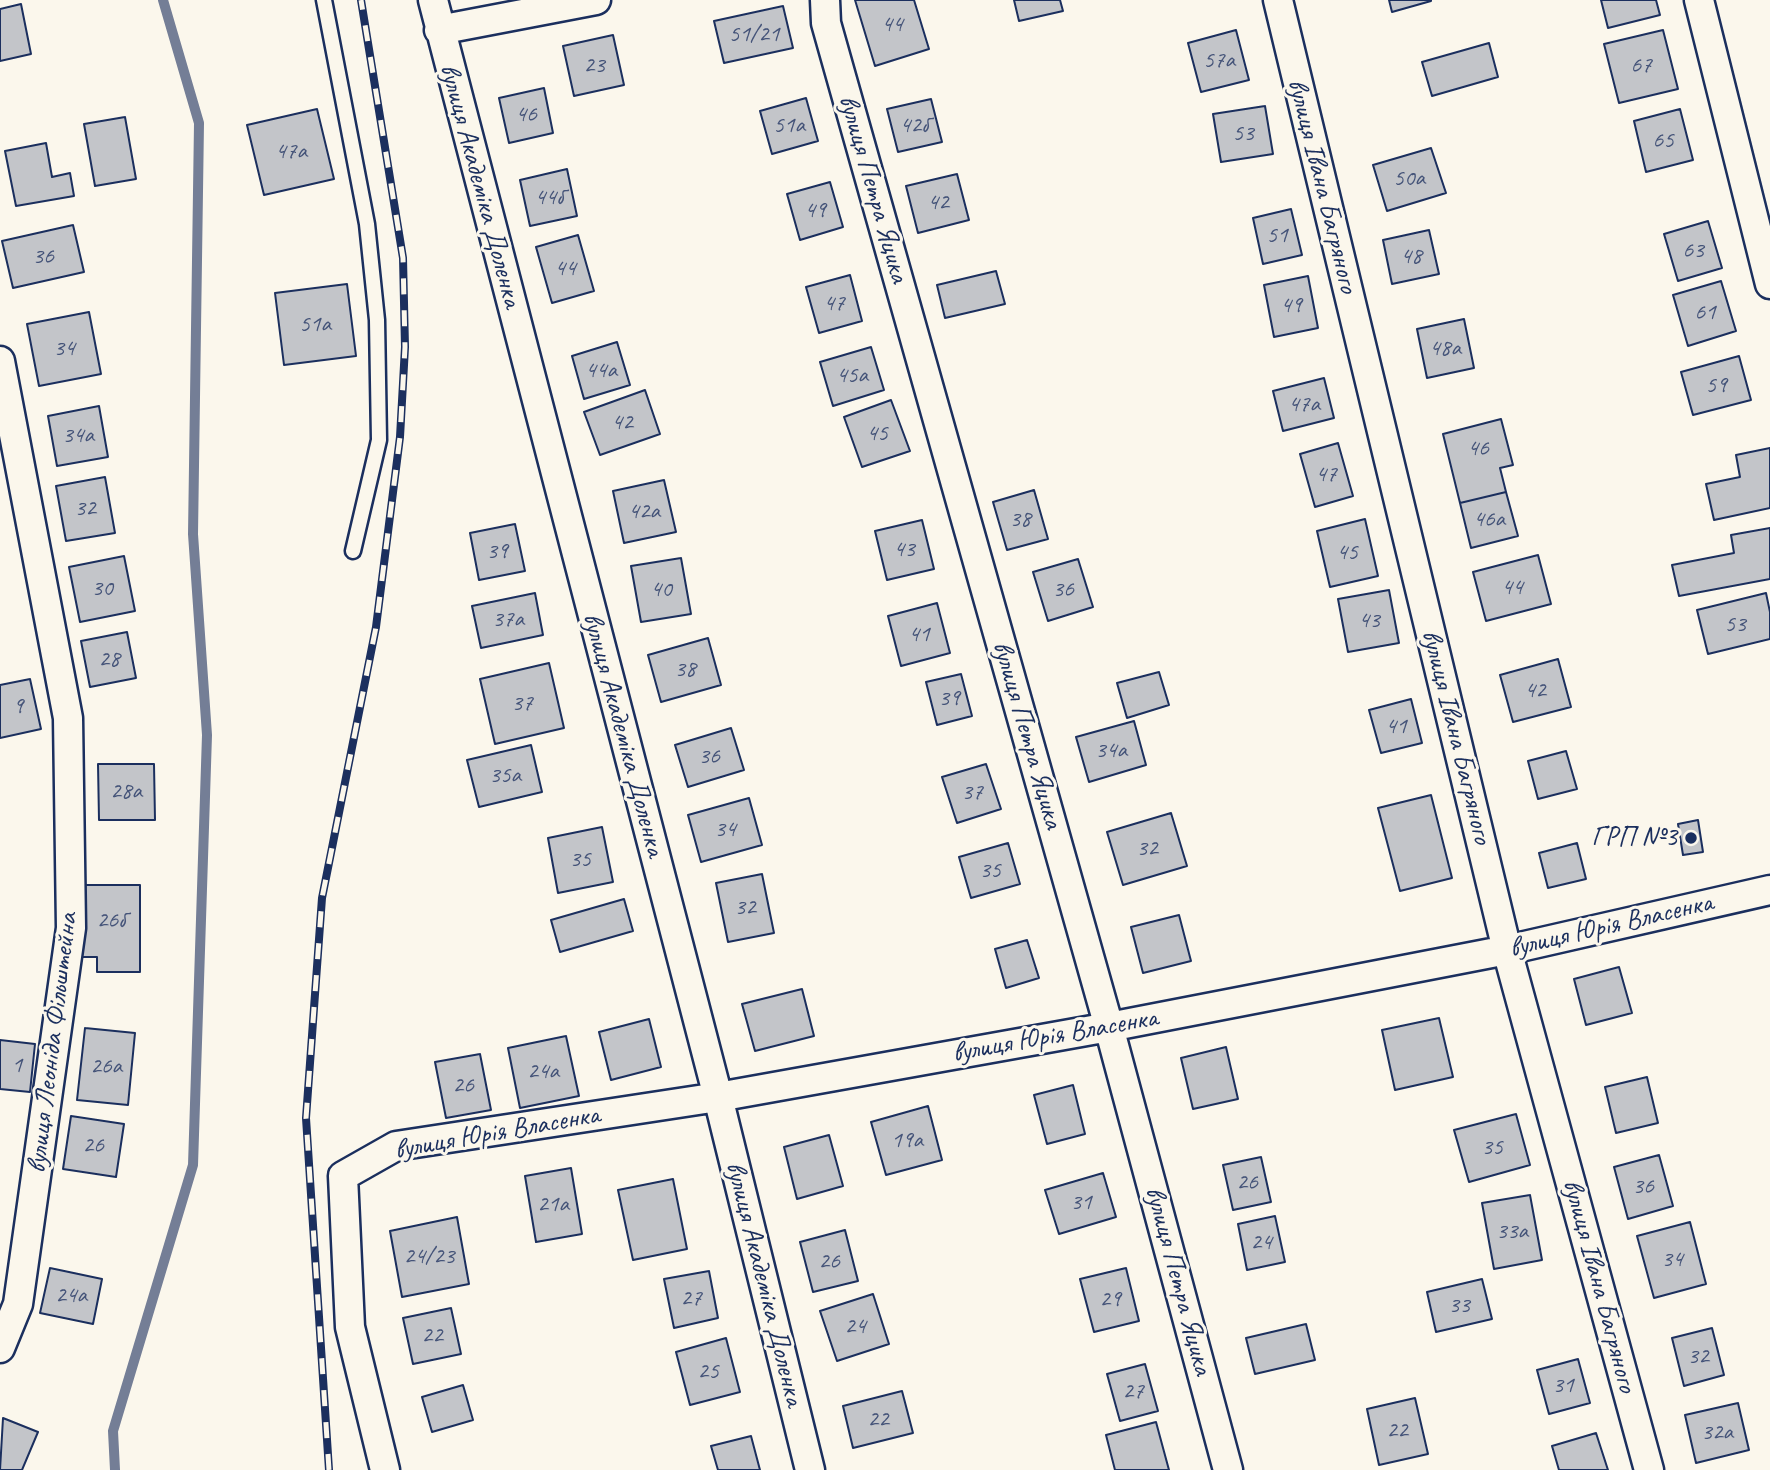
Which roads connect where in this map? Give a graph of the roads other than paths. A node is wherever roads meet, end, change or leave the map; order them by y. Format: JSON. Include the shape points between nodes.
{"nodes":[{"id":1,"x":324,"y":0,"type":"edge"},
{"id":2,"x":433,"y":0,"type":"edge"},
{"id":3,"x":596,"y":0,"type":"edge"},
{"id":4,"x":825,"y":0,"type":"edge"},
{"id":5,"x":1278,"y":0,"type":"edge"},
{"id":6,"x":1699,"y":0,"type":"edge"},
{"id":7,"x":439,"y":30,"type":"junction"},
{"id":8,"x":1770,"y":284,"type":"edge"},
{"id":9,"x":0,"y":360,"type":"edge"},
{"id":10,"x":353,"y":551,"type":"dead end"},
{"id":11,"x":1770,"y":890,"type":"edge"},
{"id":12,"x":1507,"y":950,"type":"junction"},
{"id":13,"x":1109,"y":1027,"type":"junction"},
{"id":14,"x":718,"y":1097,"type":"junction"},
{"id":15,"x":0,"y":1348,"type":"edge"},
{"id":16,"x":386,"y":1470,"type":"edge"},
{"id":17,"x":810,"y":1470,"type":"edge"},
{"id":18,"x":1228,"y":1470,"type":"edge"},
{"id":19,"x":1649,"y":1470,"type":"edge"}],
"edges":[{"from":1,"to":10,"type":"lane","via":[[367,224],[377,320],[379,440]]},
{"from":2,"to":7,"type":"street","name":"вулиця Академіка Доленка"},
{"from":3,"to":7,"type":"street"},
{"from":4,"to":13,"type":"street","name":"вулиця Петра Яцика","via":[[826,23]]},
{"from":5,"to":12,"type":"street","name":"вулиця Івана Багряного"},
{"from":6,"to":8,"type":"street"},
{"from":7,"to":14,"type":"street","name":"вулиця Академіка Доленка"},
{"from":9,"to":15,"type":"street","name":"вулиця Леоніда Фільштейна","via":[[68,718],[71,928],[18,1304]]},
{"from":11,"to":12,"type":"street","name":"вулиця Юрія Власенка"},
{"from":12,"to":13,"type":"street","name":"вулиця Юрія Власенка"},
{"from":12,"to":19,"type":"street","name":"вулиця Івана Багряного"},
{"from":13,"to":14,"type":"street","name":"вулиця Юрія Власенка"},
{"from":13,"to":18,"type":"street","name":"вулиця Петра Яцика"},
{"from":14,"to":16,"type":"street","name":"вулиця Юрія Власенка","via":[[396,1146],[343,1176],[350,1327]]},
{"from":14,"to":17,"type":"street","name":"вулиця Академіка Доленка"}]}
